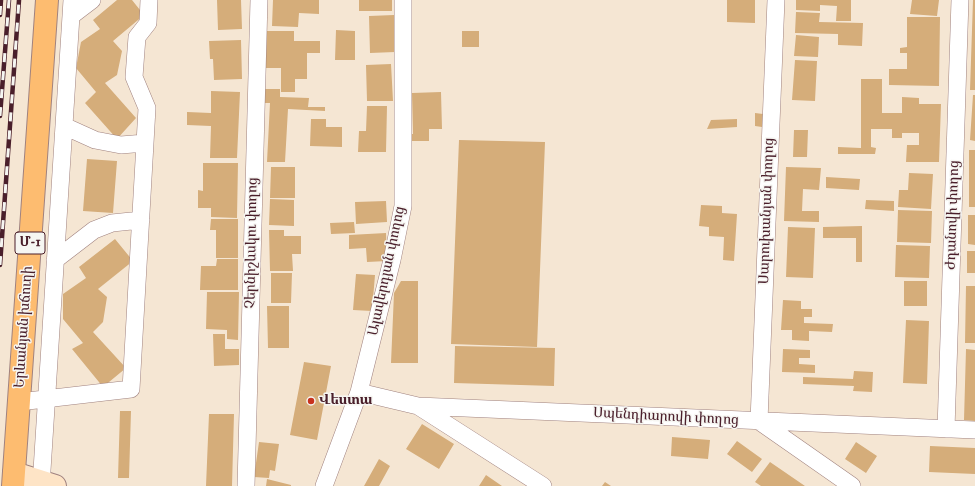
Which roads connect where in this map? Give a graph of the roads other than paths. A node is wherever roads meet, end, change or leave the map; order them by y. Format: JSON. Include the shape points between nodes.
{"nodes":[{"id":1,"x":47,"y":0,"type":"edge"},
{"id":2,"x":92,"y":0,"type":"edge"},
{"id":3,"x":149,"y":0,"type":"edge"},
{"id":4,"x":259,"y":0,"type":"edge"},
{"id":5,"x":403,"y":0,"type":"edge"},
{"id":6,"x":776,"y":0,"type":"edge"},
{"id":7,"x":960,"y":0,"type":"edge"},
{"id":8,"x":71,"y":8,"type":"edge"},
{"id":9,"x":64,"y":126,"type":"junction"},
{"id":10,"x":145,"y":143,"type":"junction"},
{"id":11,"x":141,"y":220,"type":"junction"},
{"id":12,"x":55,"y":260,"type":"junction"},
{"id":13,"x":359,"y":392,"type":"junction"},
{"id":14,"x":47,"y":399,"type":"junction"},
{"id":15,"x":19,"y":402,"type":"junction"},
{"id":16,"x":418,"y":406,"type":"junction"},
{"id":17,"x":759,"y":421,"type":"junction"},
{"id":18,"x":946,"y":429,"type":"junction"},
{"id":19,"x":975,"y":430,"type":"edge"},
{"id":20,"x":13,"y":479,"type":"edge"},
{"id":21,"x":46,"y":485,"type":"edge"},
{"id":22,"x":246,"y":486,"type":"edge"},
{"id":23,"x":324,"y":486,"type":"edge"},
{"id":24,"x":543,"y":486,"type":"edge"},
{"id":25,"x":852,"y":486,"type":"edge"}],
"edges":[{"from":1,"to":15,"type":"highway","name":"Երևանյան խճուղի","number":"Մ-1"},
{"from":2,"to":8,"type":"street"},
{"from":3,"to":10,"type":"street","via":[[148,23],[137,38],[134,77],[147,108]]},
{"from":4,"to":22,"type":"street","name":"Չերնիշևսկու փողոց"},
{"from":5,"to":13,"type":"street","name":"Ալավերդյան փողոց","via":[[402,206],[392,260]]},
{"from":6,"to":17,"type":"street","name":"Սարուխանյան փողոց"},
{"from":7,"to":18,"type":"street","name":"Ժդանովի փողոց"},
{"from":8,"to":9,"type":"street"},
{"from":9,"to":10,"type":"street","via":[[95,140],[121,145]]},
{"from":9,"to":12,"type":"street"},
{"from":10,"to":11,"type":"street"},
{"from":11,"to":12,"type":"street","via":[[112,223],[94,230]]},
{"from":11,"to":14,"type":"street","via":[[131,389]]},
{"from":12,"to":14,"type":"street"},
{"from":13,"to":16,"type":"street","name":"Սպենդիարովի փողոց"},
{"from":13,"to":23,"type":"street","name":"Ալավերդյան փողոց"},
{"from":14,"to":15,"type":"street"},
{"from":14,"to":21,"type":"street"},
{"from":15,"to":20,"type":"highway","name":"Երևանյան խճուղի","number":"Մ-1"},
{"from":16,"to":17,"type":"street","name":"Սպենդիարովի փողոց"},
{"from":16,"to":24,"type":"street"},
{"from":17,"to":18,"type":"street","name":"Սպենդիարովի փողոց"},
{"from":17,"to":25,"type":"street"},
{"from":18,"to":19,"type":"street","name":"Սպենդիարովի փողոց"},
{"from":20,"to":21,"type":"main road"}]}
